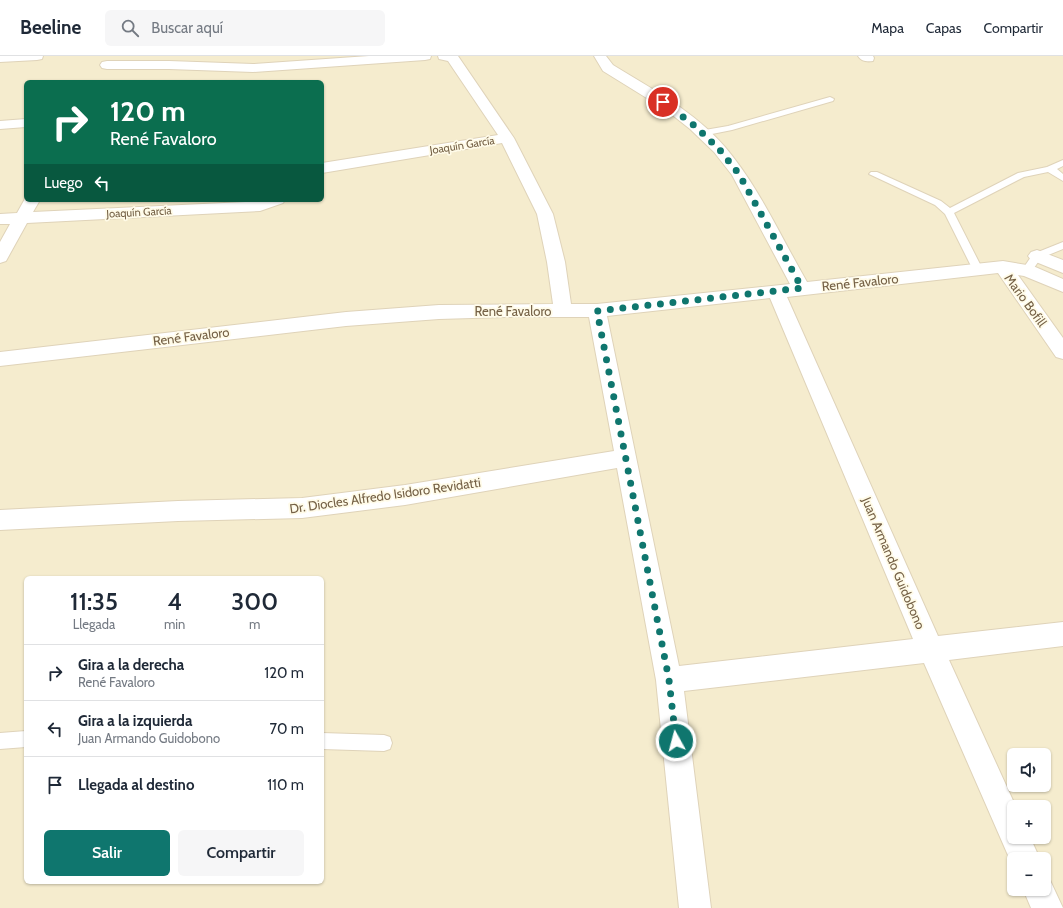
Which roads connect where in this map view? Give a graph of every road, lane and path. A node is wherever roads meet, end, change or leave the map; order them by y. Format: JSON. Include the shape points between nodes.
{"nodes":[{"id":1,"x":37,"y":56,"type":"edge"},
{"id":2,"x":426,"y":56,"type":"edge"},
{"id":3,"x":444,"y":56,"type":"edge"},
{"id":4,"x":600,"y":56,"type":"edge"},
{"id":5,"x":0,"y":58,"type":"edge"},
{"id":6,"x":255,"y":62,"type":"edge"},
{"id":7,"x":107,"y":66,"type":"edge"},
{"id":8,"x":830,"y":99,"type":"dead end"},
{"id":9,"x":24,"y":123,"type":"edge"},
{"id":10,"x":0,"y":125,"type":"edge"},
{"id":11,"x":702,"y":133,"type":"junction"},
{"id":12,"x":506,"y":138,"type":"junction"},
{"id":13,"x":1063,"y":163,"type":"edge"},
{"id":14,"x":324,"y":168,"type":"edge"},
{"id":15,"x":1050,"y":169,"type":"junction"},
{"id":16,"x":874,"y":174,"type":"dead end"},
{"id":17,"x":1063,"y":178,"type":"edge"},
{"id":18,"x":31,"y":202,"type":"edge"},
{"id":19,"x":271,"y":202,"type":"edge"},
{"id":20,"x":949,"y":212,"type":"junction"},
{"id":21,"x":21,"y":218,"type":"junction"},
{"id":22,"x":0,"y":219,"type":"edge"},
{"id":23,"x":1063,"y":245,"type":"edge"},
{"id":24,"x":0,"y":258,"type":"edge"},
{"id":25,"x":1032,"y":263,"type":"junction"},
{"id":26,"x":1003,"y":267,"type":"junction"},
{"id":27,"x":1063,"y":268,"type":"edge"},
{"id":28,"x":978,"y":270,"type":"junction"},
{"id":29,"x":1063,"y":286,"type":"edge"},
{"id":30,"x":802,"y":288,"type":"junction"},
{"id":31,"x":776,"y":291,"type":"junction"},
{"id":32,"x":563,"y":310,"type":"junction"},
{"id":33,"x":597,"y":311,"type":"junction"},
{"id":34,"x":1063,"y":352,"type":"edge"},
{"id":35,"x":0,"y":358,"type":"edge"},
{"id":36,"x":624,"y":458,"type":"junction"},
{"id":37,"x":0,"y":520,"type":"edge"},
{"id":38,"x":1063,"y":634,"type":"edge"},
{"id":39,"x":931,"y":650,"type":"junction"},
{"id":40,"x":669,"y":680,"type":"junction"},
{"id":41,"x":24,"y":739,"type":"edge"},
{"id":42,"x":0,"y":741,"type":"edge"},
{"id":43,"x":324,"y":741,"type":"edge"},
{"id":44,"x":384,"y":743,"type":"dead end"},
{"id":45,"x":1007,"y":820,"type":"edge"},
{"id":46,"x":1041,"y":896,"type":"edge"},
{"id":47,"x":695,"y":908,"type":"edge"},
{"id":48,"x":1047,"y":908,"type":"edge"}],
"edges":[{"from":1,"to":5,"type":"street"},
{"from":2,"to":6,"type":"street"},
{"from":3,"to":12,"type":"street","via":[[453,58]]},
{"from":4,"to":11,"type":"street","via":[[608,68],[671,107]]},
{"from":6,"to":7,"type":"street"},
{"from":8,"to":11,"type":"lane","via":[[729,128]]},
{"from":9,"to":10,"type":"street"},
{"from":11,"to":30,"type":"street","via":[[739,174]]},
{"from":12,"to":14,"type":"street","name":"Joaquín García"},
{"from":12,"to":32,"type":"street","via":[[545,214]]},
{"from":13,"to":15,"type":"lane"},
{"from":15,"to":17,"type":"lane"},
{"from":15,"to":20,"type":"lane","via":[[1021,175]]},
{"from":16,"to":20,"type":"lane","via":[[938,203]]},
{"from":18,"to":21,"type":"street"},
{"from":19,"to":21,"type":"street","name":"Joaquín García","via":[[260,206]]},
{"from":20,"to":28,"type":"lane"},
{"from":21,"to":22,"type":"street","name":"Joaquín García"},
{"from":21,"to":24,"type":"street"},
{"from":23,"to":25,"type":"lane"},
{"from":25,"to":26,"type":"street","name":"René Favaloro"},
{"from":25,"to":27,"type":"street"},
{"from":25,"to":29,"type":"street"},
{"from":26,"to":28,"type":"street","name":"René Favaloro"},
{"from":26,"to":34,"type":"street","name":"Mario Bofill"},
{"from":28,"to":30,"type":"street","name":"René Favaloro"},
{"from":30,"to":31,"type":"street","name":"René Favaloro"},
{"from":31,"to":33,"type":"street","name":"René Favaloro"},
{"from":31,"to":39,"type":"street","name":"Juan Armando Guidobono"},
{"from":32,"to":33,"type":"street","name":"René Favaloro"},
{"from":32,"to":35,"type":"street","name":"René Favaloro","via":[[438,312],[346,319]]},
{"from":33,"to":36,"type":"street"},
{"from":36,"to":37,"type":"street","name":"Dr. Diocles Alfredo Isidoro Revidatti","via":[[405,495],[302,508]]},
{"from":36,"to":40,"type":"street"},
{"from":38,"to":39,"type":"street"},
{"from":39,"to":40,"type":"street"},
{"from":39,"to":45,"type":"street","name":"Juan Armando Guidobono"},
{"from":40,"to":47,"type":"street"},
{"from":41,"to":42,"type":"lane"},
{"from":43,"to":44,"type":"lane"},
{"from":46,"to":48,"type":"street"}]}
